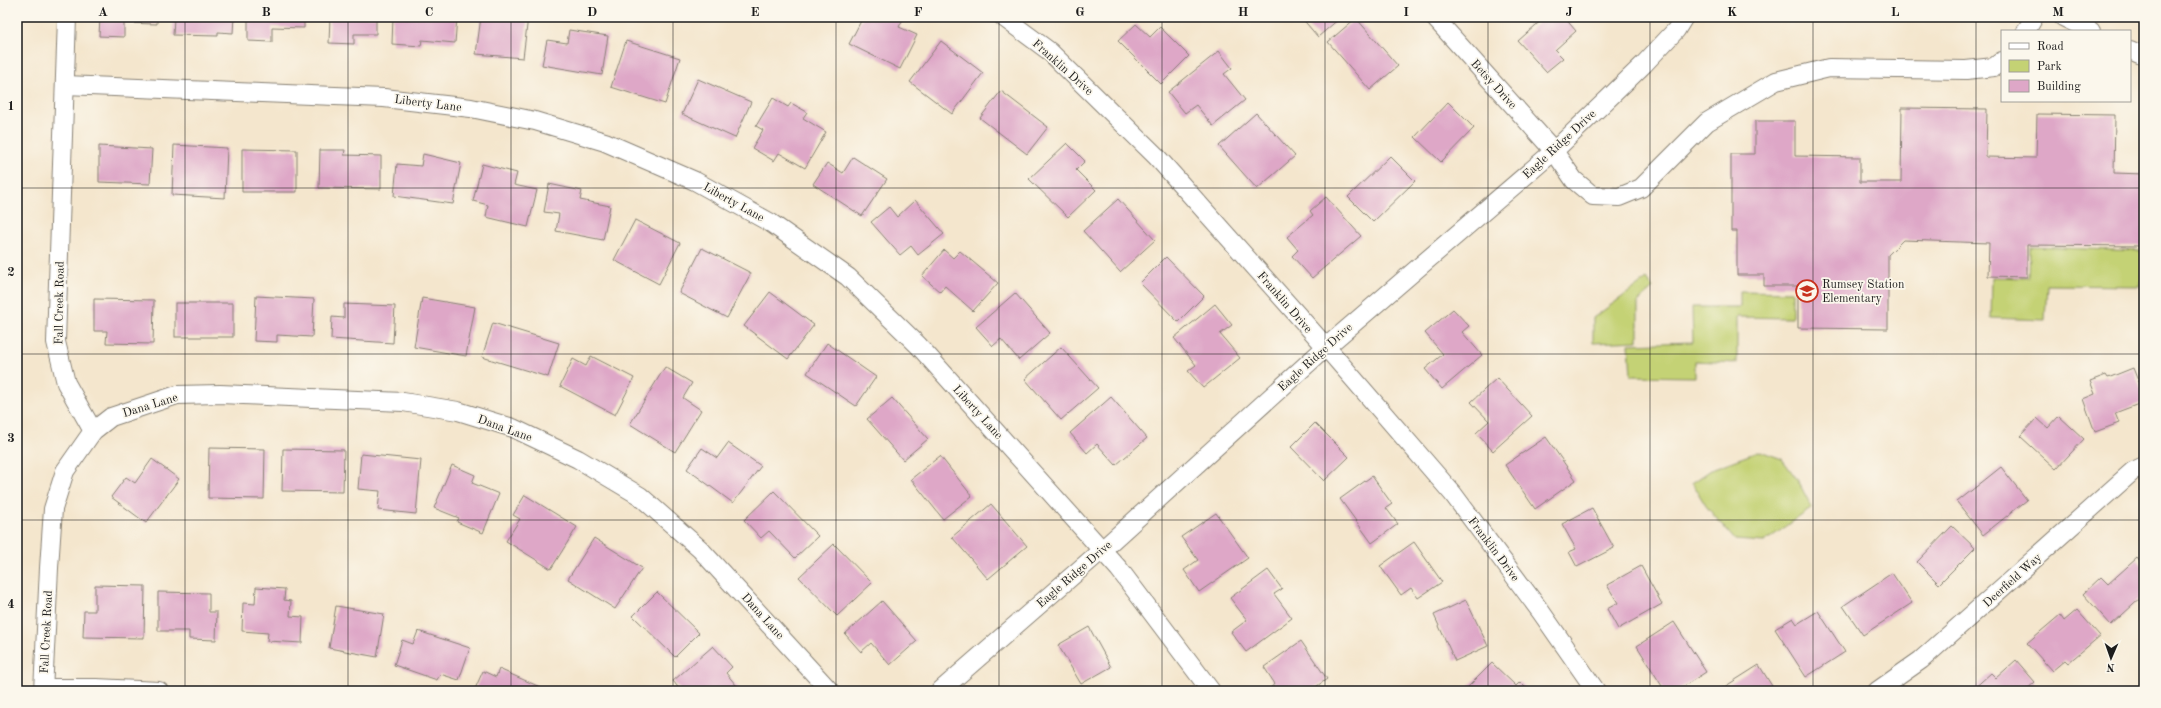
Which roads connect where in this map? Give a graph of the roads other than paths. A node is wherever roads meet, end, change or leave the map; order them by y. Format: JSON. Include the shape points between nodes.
{"nodes":[{"id":1,"x":67,"y":17,"type":"edge"},
{"id":2,"x":1003,"y":17,"type":"edge"},
{"id":3,"x":1434,"y":17,"type":"edge"},
{"id":4,"x":1684,"y":17,"type":"edge"},
{"id":5,"x":2034,"y":17,"type":"edge"},
{"id":6,"x":2063,"y":17,"type":"edge"},
{"id":7,"x":2027,"y":30,"type":"edge"},
{"id":8,"x":2090,"y":30,"type":"edge"},
{"id":9,"x":2131,"y":50,"type":"edge"},
{"id":10,"x":2144,"y":56,"type":"edge"},
{"id":11,"x":2001,"y":62,"type":"edge"},
{"id":12,"x":65,"y":85,"type":"junction"},
{"id":13,"x":1554,"y":151,"type":"junction"},
{"id":14,"x":1326,"y":347,"type":"junction"},
{"id":15,"x":93,"y":431,"type":"junction"},
{"id":16,"x":2144,"y":466,"type":"edge"},
{"id":17,"x":1102,"y":550,"type":"junction"},
{"id":18,"x":43,"y":690,"type":"edge"},
{"id":19,"x":159,"y":691,"type":"edge"},
{"id":20,"x":830,"y":691,"type":"edge"},
{"id":21,"x":940,"y":691,"type":"edge"},
{"id":22,"x":1211,"y":691,"type":"edge"},
{"id":23,"x":1596,"y":691,"type":"edge"},
{"id":24,"x":1877,"y":691,"type":"edge"}],
"edges":[{"from":1,"to":12,"type":"street","name":"Fall Creek Road"},
{"from":2,"to":14,"type":"street","name":"Franklin Drive","via":[[1049,51],[1156,156]]},
{"from":3,"to":13,"type":"street","name":"Betsy Drive"},
{"from":4,"to":13,"type":"street","name":"Eagle Ridge Drive","via":[[1676,30],[1644,64]]},
{"from":5,"to":7,"type":"street"},
{"from":6,"to":8,"type":"street"},
{"from":9,"to":10,"type":"street"},
{"from":11,"to":13,"type":"street","name":"Betsy Drive","via":[[1994,67],[1966,70],[1828,68],[1776,81],[1706,122],[1641,188],[1619,196],[1593,196],[1574,180]]},
{"from":12,"to":15,"type":"street","name":"Fall Creek Road","via":[[56,342],[66,383]]},
{"from":12,"to":17,"type":"street","name":"Liberty Lane","via":[[384,98],[471,108],[535,121],[605,142],[695,181],[771,223],[848,277],[918,345]]},
{"from":13,"to":14,"type":"street","name":"Eagle Ridge Drive"},
{"from":14,"to":17,"type":"street","name":"Eagle Ridge Drive"},
{"from":14,"to":23,"type":"street","name":"Franklin Drive","via":[[1453,494]]},
{"from":15,"to":18,"type":"street","name":"Fall Creek Road","via":[[65,471],[54,509]]},
{"from":15,"to":20,"type":"street","name":"Dana Lane","via":[[111,417],[139,406],[177,395],[220,394],[403,402],[458,411],[513,428],[578,459],[640,496],[700,550]]},
{"from":16,"to":24,"type":"street","name":"Deerfield Way","via":[[2133,471],[1921,660]]},
{"from":17,"to":21,"type":"street","name":"Eagle Ridge Drive"},
{"from":17,"to":22,"type":"street","name":"Liberty Lane"},
{"from":18,"to":19,"type":"street","via":[[96,688]]}]}
